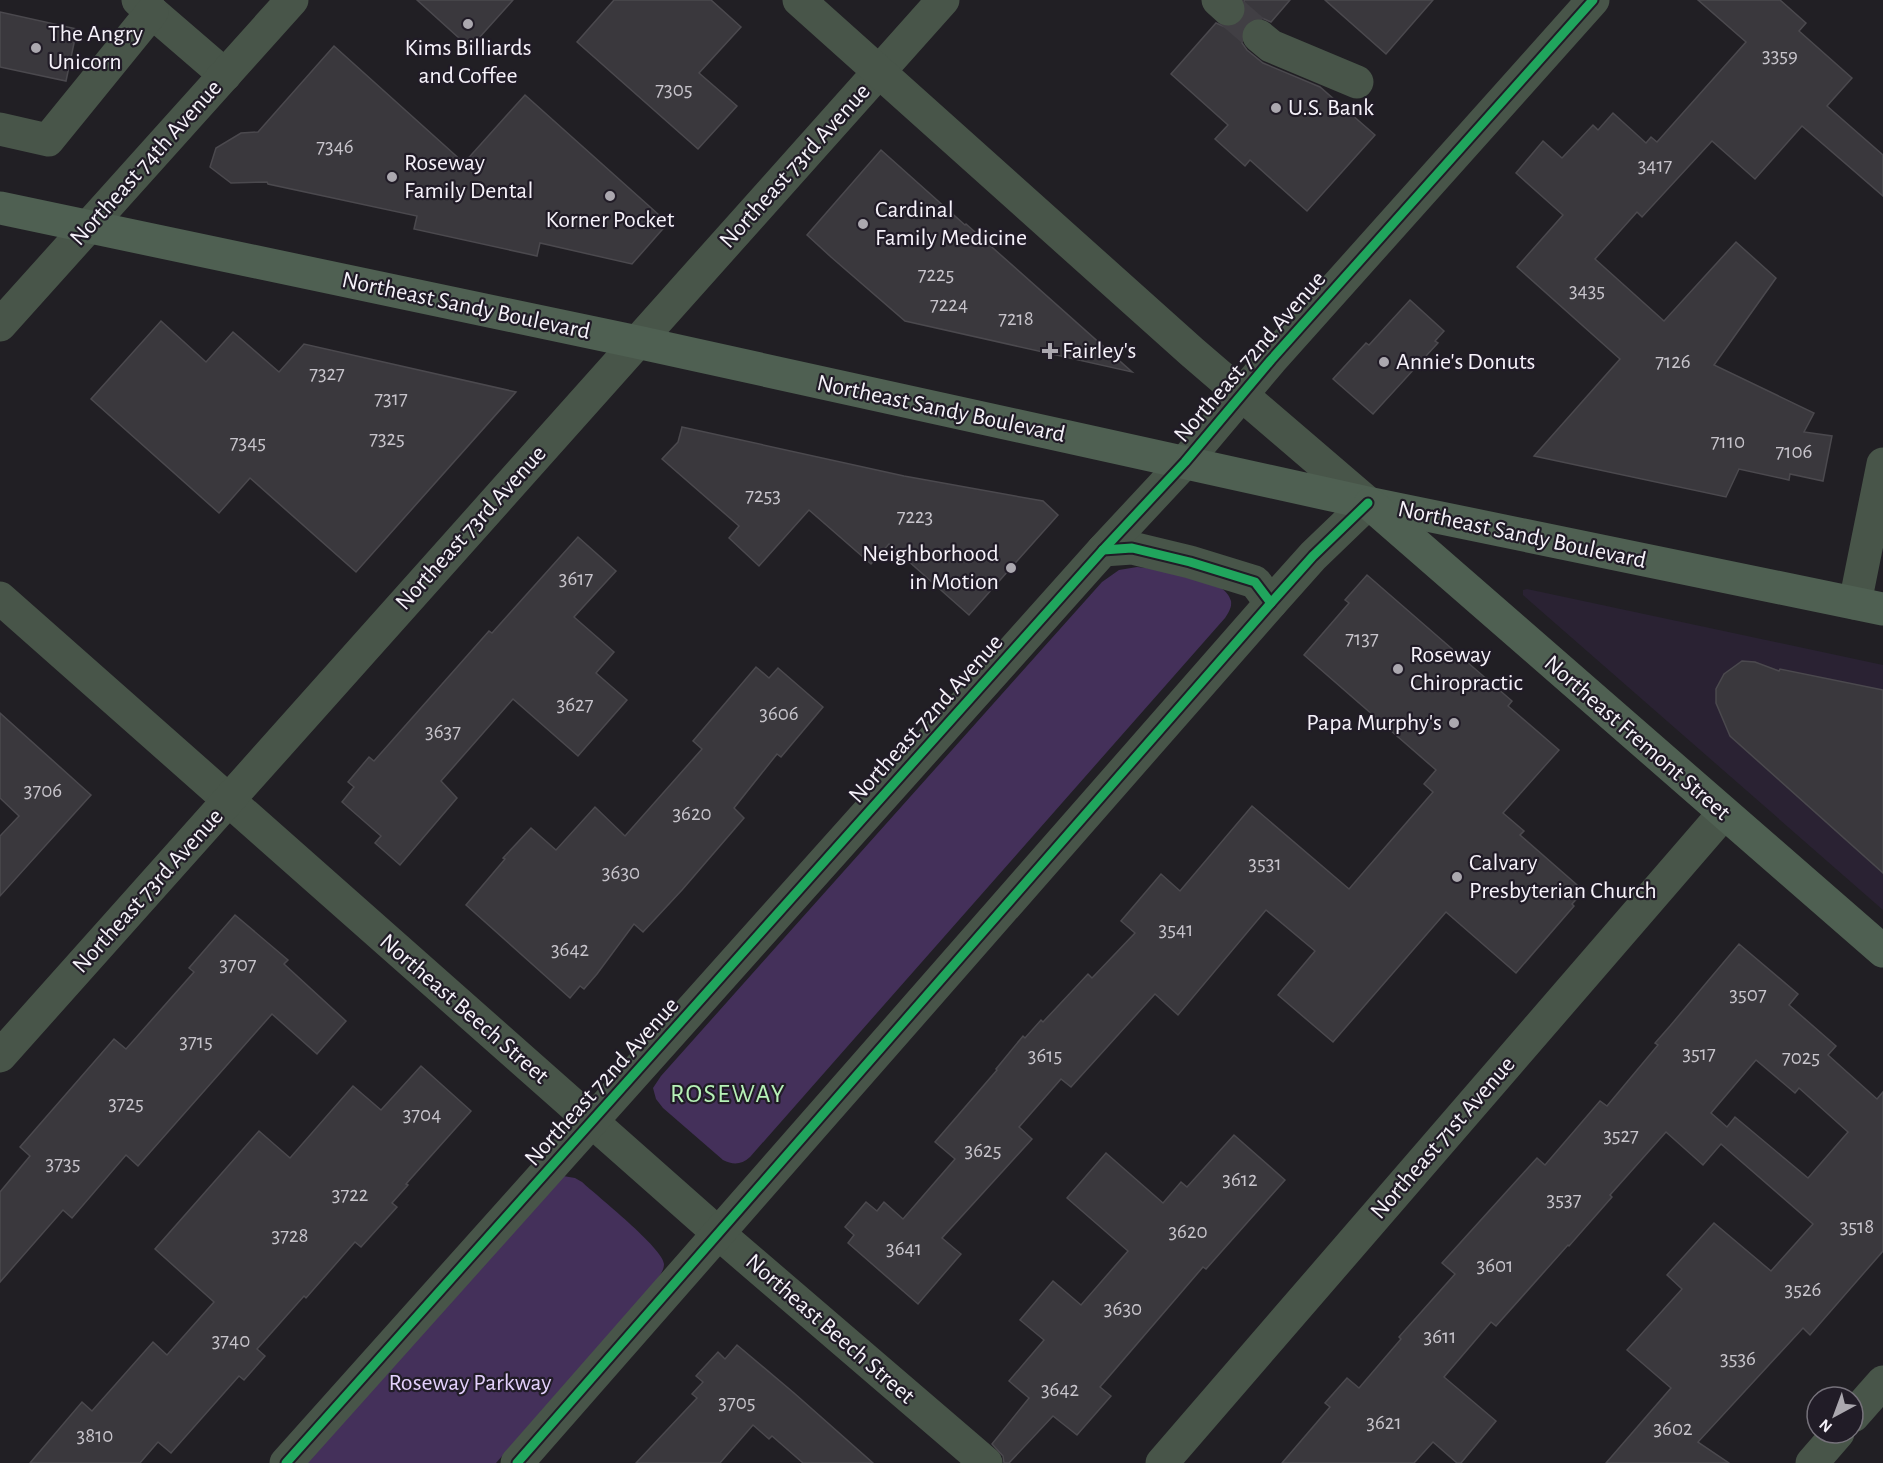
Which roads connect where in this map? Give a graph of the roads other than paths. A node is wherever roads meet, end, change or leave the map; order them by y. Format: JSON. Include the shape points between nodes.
{"nodes":[{"id":1,"x":292,"y":0,"type":"edge"},
{"id":2,"x":799,"y":0,"type":"edge"},
{"id":3,"x":943,"y":0,"type":"edge"},
{"id":4,"x":1593,"y":0,"type":"edge"},
{"id":5,"x":145,"y":6,"type":"edge"},
{"id":6,"x":1325,"y":44,"type":"dead end"},
{"id":7,"x":879,"y":71,"type":"junction"},
{"id":8,"x":225,"y":75,"type":"junction"},
{"id":9,"x":1357,"y":82,"type":"dead end"},
{"id":10,"x":0,"y":129,"type":"edge"},
{"id":11,"x":0,"y":208,"type":"edge"},
{"id":12,"x":88,"y":227,"type":"junction"},
{"id":13,"x":0,"y":326,"type":"edge"},
{"id":14,"x":637,"y":342,"type":"junction"},
{"id":15,"x":1241,"y":393,"type":"junction"},
{"id":16,"x":1185,"y":462,"type":"junction"},
{"id":17,"x":1883,"y":464,"type":"edge"},
{"id":18,"x":1368,"y":503,"type":"junction"},
{"id":19,"x":1103,"y":550,"type":"junction"},
{"id":20,"x":0,"y":598,"type":"edge"},
{"id":21,"x":1271,"y":603,"type":"junction"},
{"id":22,"x":1869,"y":606,"type":"edge"},
{"id":23,"x":227,"y":801,"type":"junction"},
{"id":24,"x":1724,"y":813,"type":"junction"},
{"id":25,"x":1883,"y":951,"type":"edge"},
{"id":26,"x":0,"y":1056,"type":"edge"},
{"id":27,"x":592,"y":1122,"type":"junction"},
{"id":28,"x":718,"y":1233,"type":"junction"},
{"id":29,"x":1883,"y":1382,"type":"edge"},
{"id":30,"x":1865,"y":1402,"type":"edge"},
{"id":31,"x":1828,"y":1445,"type":"edge"},
{"id":32,"x":286,"y":1463,"type":"edge"},
{"id":33,"x":517,"y":1463,"type":"edge"},
{"id":34,"x":986,"y":1463,"type":"edge"},
{"id":35,"x":1162,"y":1463,"type":"edge"},
{"id":36,"x":1812,"y":1463,"type":"edge"}],
"edges":[{"from":1,"to":8,"type":"street","name":"Northeast 74th Avenue"},
{"from":2,"to":7,"type":"street","name":"Northeast Fremont Street"},
{"from":3,"to":7,"type":"street","name":"Northeast 73rd Avenue"},
{"from":4,"to":15,"type":"street","name":"Northeast 72nd Avenue"},
{"from":5,"to":8,"type":"street"},
{"from":5,"to":10,"type":"street","via":[[48,140]]},
{"from":6,"to":9,"type":"street","via":[[1266,28],[1272,45]]},
{"from":7,"to":14,"type":"street","name":"Northeast 73rd Avenue"},
{"from":7,"to":15,"type":"street","name":"Northeast Fremont Street"},
{"from":8,"to":12,"type":"street","name":"Northeast 74th Avenue"},
{"from":11,"to":12,"type":"main road","name":"Northeast Sandy Boulevard"},
{"from":12,"to":13,"type":"street","name":"Northeast 74th Avenue"},
{"from":12,"to":14,"type":"main road","name":"Northeast Sandy Boulevard"},
{"from":14,"to":16,"type":"main road","name":"Northeast Sandy Boulevard"},
{"from":14,"to":23,"type":"street","name":"Northeast 73rd Avenue"},
{"from":15,"to":16,"type":"street","name":"Northeast 72nd Avenue"},
{"from":15,"to":18,"type":"street","name":"Northeast Fremont Street"},
{"from":16,"to":18,"type":"main road","name":"Northeast Sandy Boulevard"},
{"from":16,"to":19,"type":"street","name":"Northeast 72nd Avenue"},
{"from":17,"to":22,"type":"street"},
{"from":18,"to":21,"type":"street"},
{"from":18,"to":22,"type":"main road","name":"Northeast Sandy Boulevard"},
{"from":18,"to":24,"type":"main road","name":"Northeast Fremont Street"},
{"from":19,"to":21,"type":"street","via":[[1132,548],[1256,582]]},
{"from":19,"to":27,"type":"street","name":"Northeast 72nd Avenue"},
{"from":20,"to":23,"type":"street","name":"Northeast Beech Street"},
{"from":21,"to":28,"type":"street"},
{"from":23,"to":26,"type":"street","name":"Northeast 73rd Avenue"},
{"from":23,"to":27,"type":"street","name":"Northeast Beech Street"},
{"from":24,"to":25,"type":"main road","name":"Northeast Fremont Street"},
{"from":24,"to":35,"type":"street","name":"Northeast 71st Avenue"},
{"from":27,"to":28,"type":"street","name":"Northeast Beech Street"},
{"from":27,"to":32,"type":"street","name":"Northeast 72nd Avenue"},
{"from":28,"to":33,"type":"street"},
{"from":28,"to":34,"type":"street","name":"Northeast Beech Street"},
{"from":29,"to":30,"type":"street"},
{"from":31,"to":36,"type":"street"}]}
